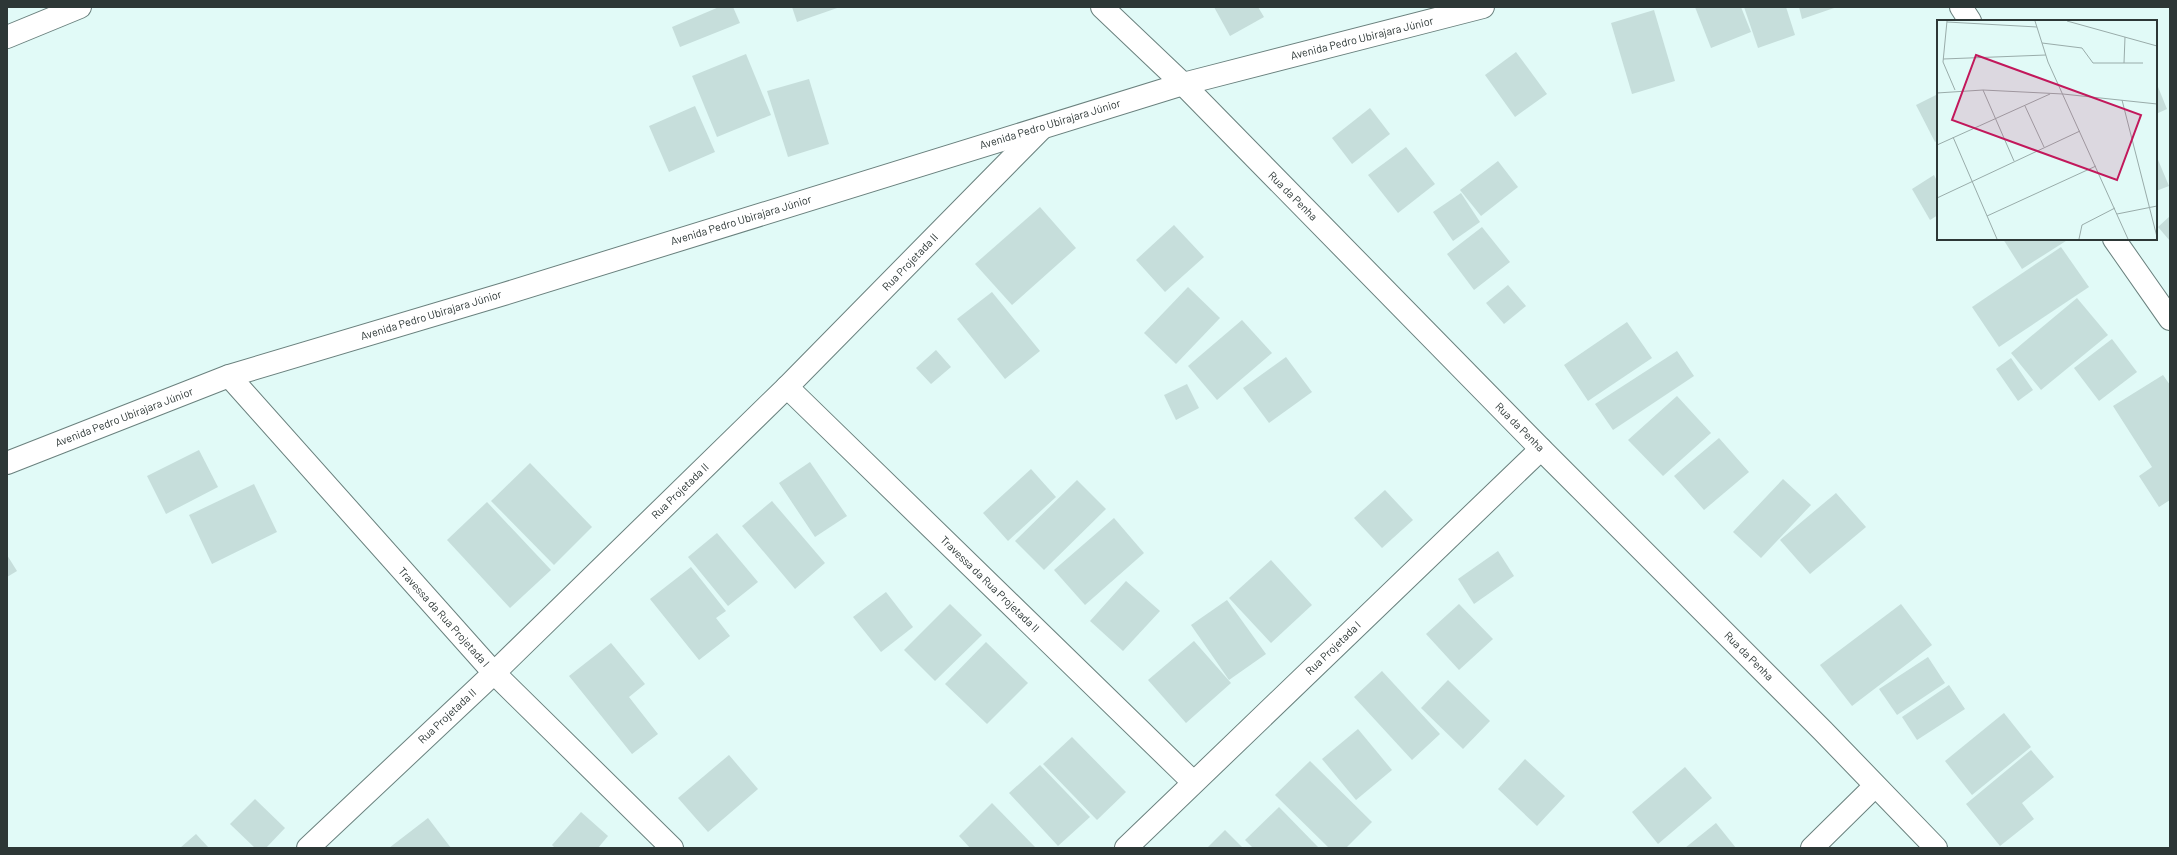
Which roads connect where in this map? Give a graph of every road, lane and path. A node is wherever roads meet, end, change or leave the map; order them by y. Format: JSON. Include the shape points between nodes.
{"nodes":[{"id":1,"x":80,"y":7,"type":"edge"},
{"id":2,"x":1102,"y":7,"type":"edge"},
{"id":3,"x":1484,"y":7,"type":"edge"},
{"id":4,"x":1961,"y":7,"type":"edge"},
{"id":5,"x":1969,"y":20,"type":"edge"},
{"id":6,"x":7,"y":37,"type":"edge"},
{"id":7,"x":1183,"y":84,"type":"junction"},
{"id":8,"x":1044,"y":126,"type":"junction"},
{"id":9,"x":2115,"y":240,"type":"edge"},
{"id":10,"x":2170,"y":319,"type":"edge"},
{"id":11,"x":229,"y":376,"type":"junction"},
{"id":12,"x":787,"y":387,"type":"junction"},
{"id":13,"x":1541,"y":449,"type":"junction"},
{"id":14,"x":7,"y":463,"type":"edge"},
{"id":15,"x":494,"y":673,"type":"junction"},
{"id":16,"x":1193,"y":782,"type":"junction"},
{"id":17,"x":1875,"y":786,"type":"junction"},
{"id":18,"x":308,"y":848,"type":"edge"},
{"id":19,"x":672,"y":848,"type":"edge"},
{"id":20,"x":1126,"y":848,"type":"edge"},
{"id":21,"x":1812,"y":848,"type":"edge"},
{"id":22,"x":1936,"y":848,"type":"edge"}],
"edges":[{"from":1,"to":6,"type":"street"},
{"from":2,"to":7,"type":"street","name":"Rua da Penha"},
{"from":3,"to":7,"type":"street","name":"Avenida Pedro Ubirajara Júnior"},
{"from":4,"to":5,"type":"street"},
{"from":7,"to":8,"type":"street","name":"Avenida Pedro Ubirajara Júnior"},
{"from":7,"to":13,"type":"street","name":"Rua da Penha"},
{"from":8,"to":11,"type":"street","name":"Avenida Pedro Ubirajara Júnior","via":[[504,294]]},
{"from":8,"to":12,"type":"street","name":"Rua Projetada II"},
{"from":9,"to":10,"type":"street"},
{"from":11,"to":14,"type":"street","name":"Avenida Pedro Ubirajara Júnior"},
{"from":11,"to":15,"type":"street","name":"Travessa da Rua Projetada I"},
{"from":12,"to":15,"type":"street","name":"Rua Projetada II"},
{"from":12,"to":16,"type":"street","name":"Travessa da Rua Projetada II"},
{"from":13,"to":16,"type":"street","name":"Rua Projetada I"},
{"from":13,"to":17,"type":"street","name":"Rua da Penha","via":[[1823,730]]},
{"from":15,"to":18,"type":"street","name":"Rua Projetada II"},
{"from":15,"to":19,"type":"street","name":"Travessa da Rua Projetada I"},
{"from":16,"to":20,"type":"street","name":"Rua Projetada I"},
{"from":17,"to":21,"type":"street"},
{"from":17,"to":22,"type":"street","name":"Rua da Penha"}]}
